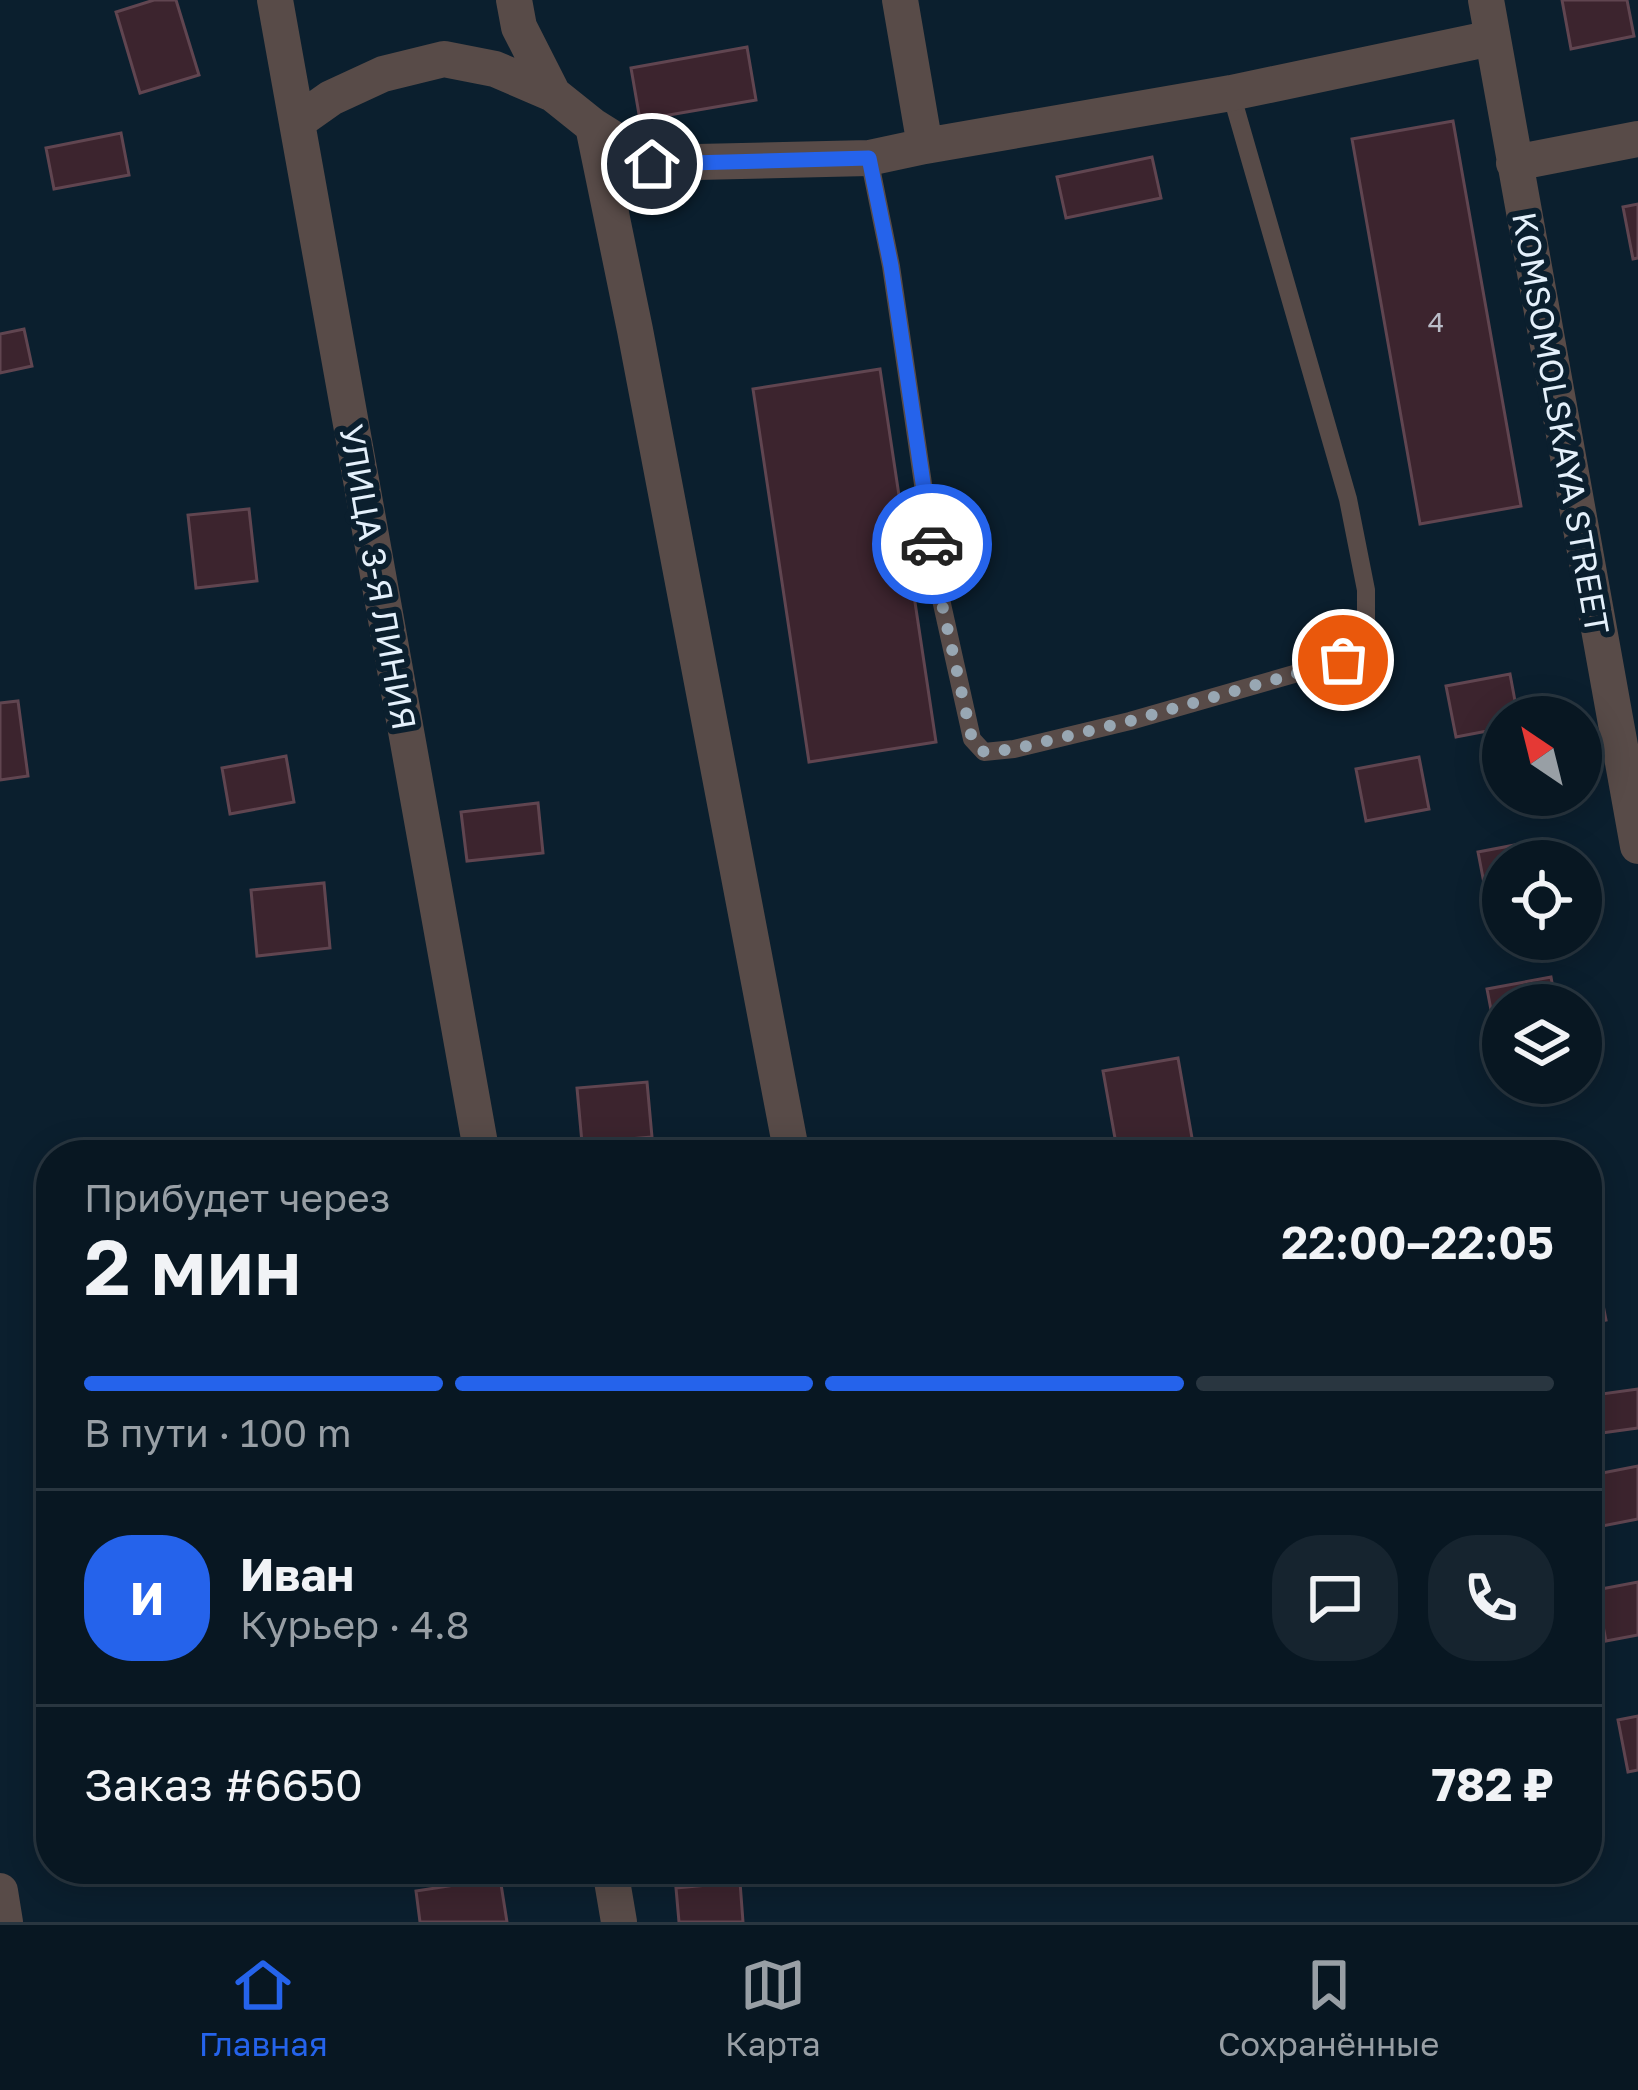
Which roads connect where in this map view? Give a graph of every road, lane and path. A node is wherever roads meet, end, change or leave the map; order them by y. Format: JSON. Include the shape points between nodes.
{"nodes":[{"id":1,"x":275,"y":0,"type":"edge"},
{"id":2,"x":514,"y":0,"type":"edge"},
{"id":3,"x":899,"y":0,"type":"edge"},
{"id":4,"x":1486,"y":0,"type":"edge"},
{"id":5,"x":1492,"y":38,"type":"junction"},
{"id":6,"x":1231,"y":93,"type":"junction"},
{"id":7,"x":553,"y":94,"type":"junction"},
{"id":8,"x":297,"y":122,"type":"junction"},
{"id":9,"x":593,"y":126,"type":"junction"},
{"id":10,"x":1638,"y":139,"type":"edge"},
{"id":11,"x":925,"y":146,"type":"junction"},
{"id":12,"x":869,"y":158,"type":"junction"},
{"id":13,"x":1514,"y":164,"type":"junction"},
{"id":14,"x":1638,"y":846,"type":"edge"},
{"id":15,"x":479,"y":1140,"type":"edge"},
{"id":16,"x":789,"y":1140,"type":"edge"},
{"id":17,"x":613,"y":1884,"type":"edge"},
{"id":18,"x":0,"y":1891,"type":"edge"},
{"id":19,"x":5,"y":1922,"type":"edge"},
{"id":20,"x":619,"y":1922,"type":"edge"}],
"edges":[{"from":1,"to":8,"type":"street","name":"УЛИЦА 3-Я ЛИНИЯ"},
{"from":2,"to":7,"type":"street"},
{"from":3,"to":11,"type":"street"},
{"from":4,"to":5,"type":"street","name":"KOMSOMOLSKAYA STREET"},
{"from":5,"to":6,"type":"street"},
{"from":5,"to":13,"type":"street","name":"KOMSOMOLSKAYA STREET"},
{"from":6,"to":11,"type":"street"},
{"from":6,"to":12,"type":"lane","via":[[1348,500],[1366,590],[1366,636],[1343,660],[1014,749],[984,752],[972,739],[938,586]]},
{"from":7,"to":8,"type":"street","via":[[495,69],[444,59],[383,74]]},
{"from":7,"to":9,"type":"street"},
{"from":8,"to":15,"type":"street","name":"УЛИЦА 3-Я ЛИНИЯ"},
{"from":9,"to":12,"type":"street","via":[[652,164]]},
{"from":9,"to":16,"type":"street"},
{"from":10,"to":13,"type":"street"},
{"from":11,"to":12,"type":"street"},
{"from":13,"to":14,"type":"street","name":"KOMSOMOLSKAYA STREET"},
{"from":17,"to":20,"type":"street"},
{"from":18,"to":19,"type":"street"}]}
